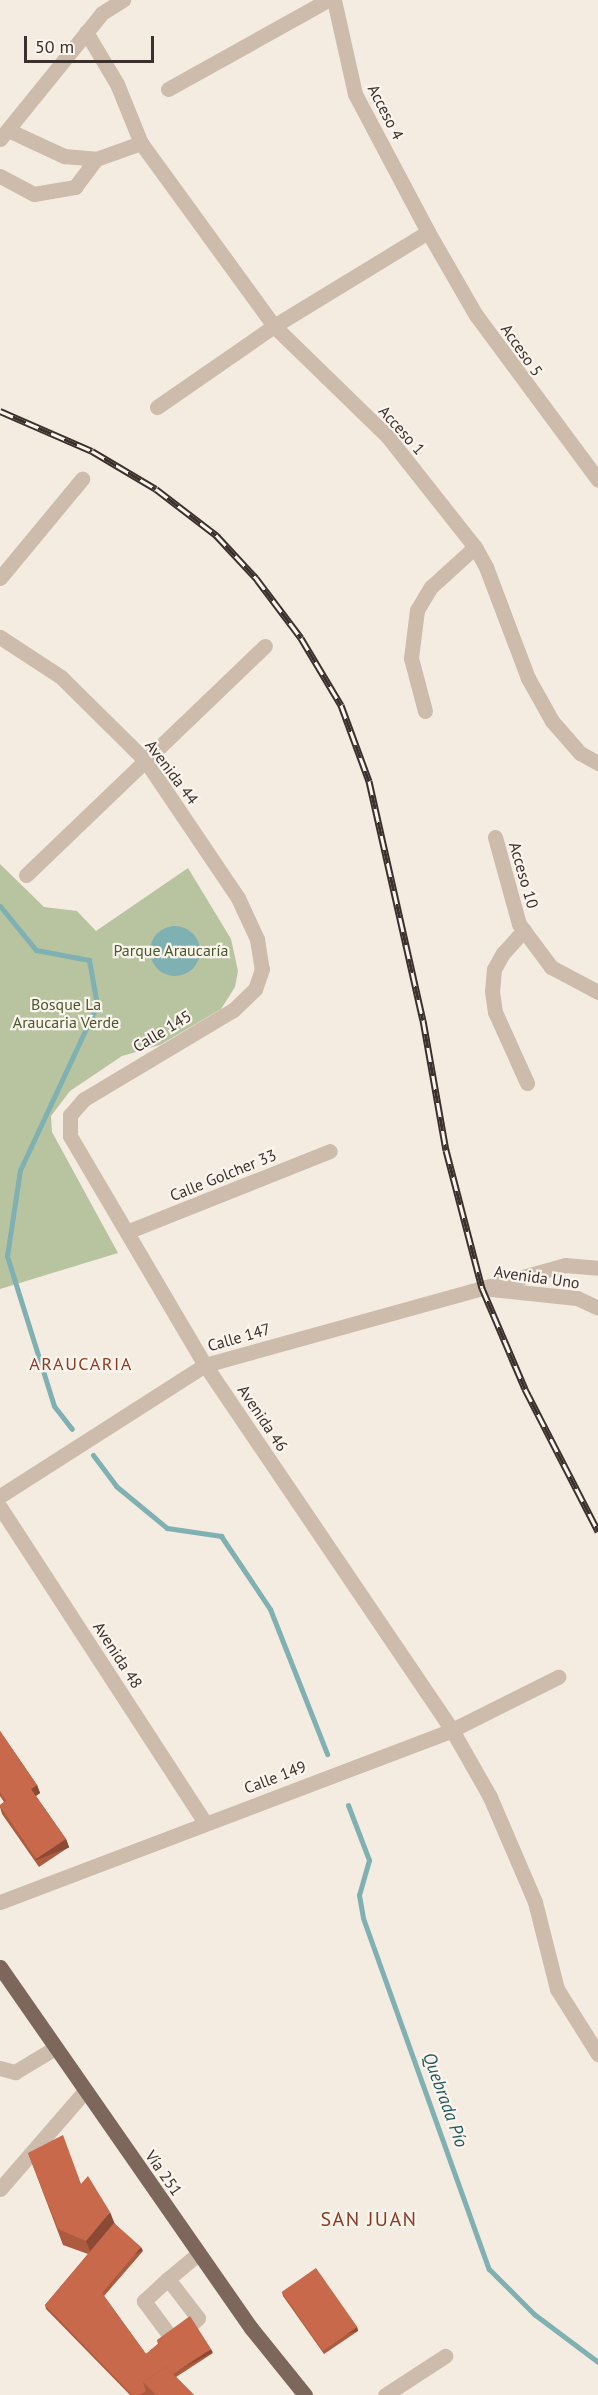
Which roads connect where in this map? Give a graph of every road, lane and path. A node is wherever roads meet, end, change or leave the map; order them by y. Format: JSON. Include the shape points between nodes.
{"nodes":[{"id":1,"x":123,"y":0,"type":"edge"},
{"id":2,"x":328,"y":0,"type":"edge"},
{"id":3,"x":334,"y":0,"type":"edge"},
{"id":4,"x":86,"y":33,"type":"junction"},
{"id":5,"x":168,"y":89,"type":"dead end"},
{"id":6,"x":4,"y":135,"type":"edge"},
{"id":7,"x":141,"y":142,"type":"junction"},
{"id":8,"x":96,"y":159,"type":"junction"},
{"id":9,"x":0,"y":176,"type":"edge"},
{"id":10,"x":428,"y":232,"type":"junction"},
{"id":11,"x":274,"y":326,"type":"junction"},
{"id":12,"x":157,"y":407,"type":"dead end"},
{"id":13,"x":82,"y":479,"type":"dead end"},
{"id":14,"x":598,"y":480,"type":"edge"},
{"id":15,"x":475,"y":548,"type":"junction"},
{"id":16,"x":0,"y":578,"type":"edge"},
{"id":17,"x":0,"y":637,"type":"edge"},
{"id":18,"x":266,"y":646,"type":"dead end"},
{"id":19,"x":425,"y":711,"type":"dead end"},
{"id":20,"x":145,"y":760,"type":"junction"},
{"id":21,"x":598,"y":763,"type":"edge"},
{"id":22,"x":495,"y":837,"type":"dead end"},
{"id":23,"x":26,"y":875,"type":"dead end"},
{"id":24,"x":524,"y":930,"type":"junction"},
{"id":25,"x":261,"y":969,"type":"joint"},
{"id":26,"x":598,"y":992,"type":"edge"},
{"id":27,"x":527,"y":1083,"type":"dead end"},
{"id":28,"x":70,"y":1115,"type":"joint"},
{"id":29,"x":330,"y":1151,"type":"dead end"},
{"id":30,"x":129,"y":1231,"type":"junction"},
{"id":31,"x":598,"y":1268,"type":"edge"},
{"id":32,"x":482,"y":1288,"type":"junction"},
{"id":33,"x":598,"y":1308,"type":"edge"},
{"id":34,"x":205,"y":1365,"type":"junction"},
{"id":35,"x":0,"y":1496,"type":"edge"},
{"id":36,"x":0,"y":1507,"type":"edge"},
{"id":37,"x":558,"y":1677,"type":"dead end"},
{"id":38,"x":452,"y":1730,"type":"junction"},
{"id":39,"x":205,"y":1823,"type":"junction"},
{"id":40,"x":0,"y":1902,"type":"edge"},
{"id":41,"x":0,"y":1967,"type":"edge"},
{"id":42,"x":55,"y":2048,"type":"junction"},
{"id":43,"x":598,"y":2054,"type":"edge"},
{"id":44,"x":0,"y":2068,"type":"edge"},
{"id":45,"x":84,"y":2092,"type":"junction"},
{"id":46,"x":0,"y":2189,"type":"edge"},
{"id":47,"x":199,"y":2253,"type":"junction"},
{"id":48,"x":168,"y":2279,"type":"dead end"},
{"id":49,"x":251,"y":2328,"type":"junction"},
{"id":50,"x":445,"y":2356,"type":"dead end"},
{"id":51,"x":295,"y":2395,"type":"edge"},
{"id":52,"x":305,"y":2395,"type":"edge"},
{"id":53,"x":386,"y":2395,"type":"edge"}],
"edges":[{"from":1,"to":4,"type":"street","via":[[102,13]]},
{"from":2,"to":5,"type":"street"},
{"from":3,"to":10,"type":"street","name":"Acceso 4","via":[[355,94]]},
{"from":4,"to":6,"type":"street"},
{"from":4,"to":7,"type":"street","name":"Acceso 1","via":[[117,84]]},
{"from":6,"to":8,"type":"street","via":[[64,156]]},
{"from":7,"to":8,"type":"street"},
{"from":7,"to":11,"type":"street","name":"Acceso 1"},
{"from":8,"to":9,"type":"street","via":[[75,188],[34,194]]},
{"from":10,"to":11,"type":"street"},
{"from":10,"to":14,"type":"street","name":"Acceso 5","via":[[476,315]]},
{"from":11,"to":12,"type":"street"},
{"from":11,"to":15,"type":"street","name":"Acceso 1","via":[[388,437]]},
{"from":13,"to":16,"type":"street"},
{"from":15,"to":19,"type":"street","via":[[431,587],[417,610],[411,658]]},
{"from":15,"to":21,"type":"street","name":"Acceso 1","via":[[486,567],[528,678],[552,721],[580,753]]},
{"from":17,"to":20,"type":"street","name":"Avenida 44","via":[[61,677]]},
{"from":18,"to":20,"type":"street"},
{"from":20,"to":23,"type":"street"},
{"from":20,"to":25,"type":"street","name":"Avenida 44","via":[[238,898],[257,939]]},
{"from":22,"to":24,"type":"street","name":"Acceso 10"},
{"from":24,"to":26,"type":"street","name":"Acceso 10","via":[[551,967]]},
{"from":24,"to":27,"type":"street","via":[[503,952],[494,969],[492,991],[495,1012]]},
{"from":25,"to":28,"type":"street","name":"Calle 145","via":[[255,989],[233,1010],[84,1099]]},
{"from":28,"to":30,"type":"street","name":"Avenida 46","via":[[70,1136]]},
{"from":29,"to":30,"type":"street","name":"Calle Golcher 33"},
{"from":30,"to":34,"type":"street","name":"Avenida 46"},
{"from":31,"to":32,"type":"street","name":"Avenida Uno","via":[[565,1265]]},
{"from":32,"to":33,"type":"street","name":"Avenida Uno","via":[[577,1298]]},
{"from":32,"to":34,"type":"street","name":"Calle 147"},
{"from":34,"to":35,"type":"street","name":"Calle 147"},
{"from":34,"to":38,"type":"street","name":"Avenida 46"},
{"from":36,"to":39,"type":"street","name":"Avenida 48"},
{"from":37,"to":38,"type":"street","name":"Calle 149"},
{"from":38,"to":39,"type":"street","name":"Calle 149"},
{"from":38,"to":43,"type":"street","name":"Avenida 46","via":[[489,1797],[535,1902],[557,1989]]},
{"from":39,"to":40,"type":"street","name":"Calle 149"},
{"from":41,"to":42,"type":"main road","name":"Vía 251"},
{"from":42,"to":44,"type":"street","via":[[15,2072]]},
{"from":42,"to":45,"type":"main road","name":"Vía 251"},
{"from":45,"to":46,"type":"street"},
{"from":45,"to":47,"type":"main road","name":"Vía 251"},
{"from":47,"to":48,"type":"street"},
{"from":47,"to":49,"type":"main road","name":"Vía 251"},
{"from":49,"to":51,"type":"street"},
{"from":49,"to":52,"type":"main road","name":"Vía 251"},
{"from":50,"to":53,"type":"street"}]}
